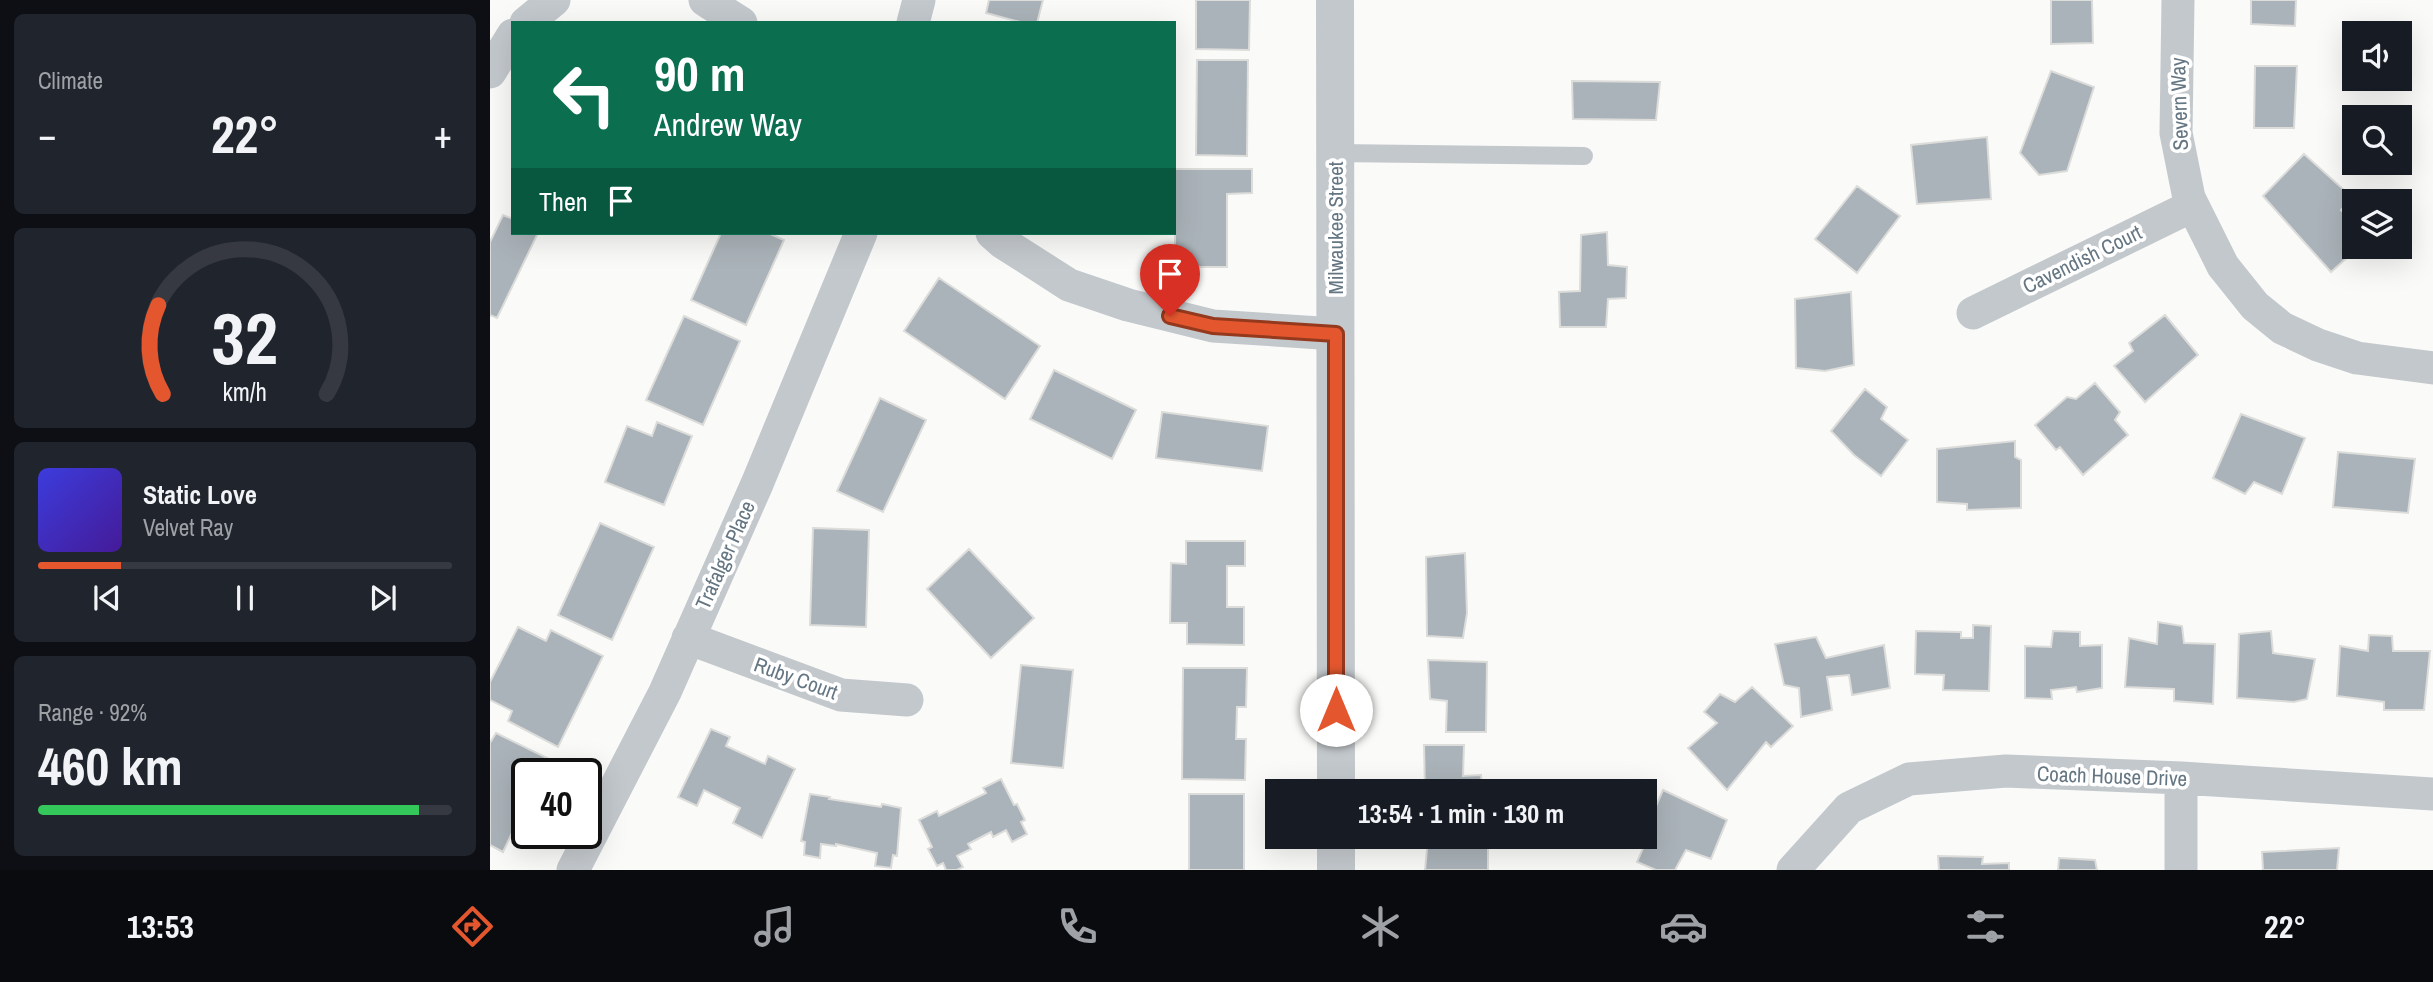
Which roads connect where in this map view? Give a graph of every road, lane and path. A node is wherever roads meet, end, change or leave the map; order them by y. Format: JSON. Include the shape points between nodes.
{"nodes":[{"id":1,"x":705,"y":0,"type":"edge"},
{"id":2,"x":919,"y":0,"type":"edge"},
{"id":3,"x":1335,"y":0,"type":"edge"},
{"id":4,"x":2178,"y":0,"type":"edge"},
{"id":5,"x":738,"y":21,"type":"edge"},
{"id":6,"x":914,"y":21,"type":"edge"},
{"id":7,"x":511,"y":38,"type":"edge"},
{"id":8,"x":490,"y":72,"type":"edge"},
{"id":9,"x":1335,"y":153,"type":"junction"},
{"id":10,"x":1584,"y":156,"type":"dead end"},
{"id":11,"x":2192,"y":206,"type":"junction"},
{"id":12,"x":859,"y":235,"type":"edge"},
{"id":13,"x":994,"y":235,"type":"edge"},
{"id":14,"x":1973,"y":313,"type":"dead end"},
{"id":15,"x":1336,"y":334,"type":"junction"},
{"id":16,"x":2433,"y":368,"type":"edge"},
{"id":17,"x":688,"y":638,"type":"junction"},
{"id":18,"x":907,"y":700,"type":"dead end"},
{"id":19,"x":2181,"y":778,"type":"junction"},
{"id":20,"x":1336,"y":779,"type":"edge"},
{"id":21,"x":2433,"y":794,"type":"edge"},
{"id":22,"x":1336,"y":849,"type":"edge"},
{"id":23,"x":1804,"y":858,"type":"edge"},
{"id":24,"x":573,"y":870,"type":"edge"},
{"id":25,"x":1336,"y":870,"type":"edge"},
{"id":26,"x":2181,"y":870,"type":"edge"}],
"edges":[{"from":1,"to":5,"type":"street"},
{"from":2,"to":6,"type":"street"},
{"from":3,"to":9,"type":"street","name":"Milwaukee Street"},
{"from":4,"to":11,"type":"street","name":"Severn Way","via":[[2176,133]]},
{"from":7,"to":8,"type":"street"},
{"from":9,"to":10,"type":"lane"},
{"from":9,"to":15,"type":"street","name":"Milwaukee Street"},
{"from":11,"to":14,"type":"street","name":"Cavendish Court"},
{"from":11,"to":16,"type":"street","name":"Severn Way","via":[[2222,266],[2255,306],[2282,328],[2357,358]]},
{"from":12,"to":17,"type":"street","name":"Trafalger Place"},
{"from":13,"to":15,"type":"street","via":[[1069,285],[1128,305],[1213,326]]},
{"from":15,"to":20,"type":"street","name":"Milwaukee Street"},
{"from":17,"to":18,"type":"street","name":"Ruby Court","via":[[841,695]]},
{"from":17,"to":24,"type":"street","name":"Trafalger Place"},
{"from":19,"to":21,"type":"street","name":"Coach House Drive"},
{"from":19,"to":23,"type":"street","name":"Coach House Drive","via":[[2006,771],[1909,779],[1849,808]]},
{"from":19,"to":26,"type":"street"},
{"from":22,"to":25,"type":"street"}]}
